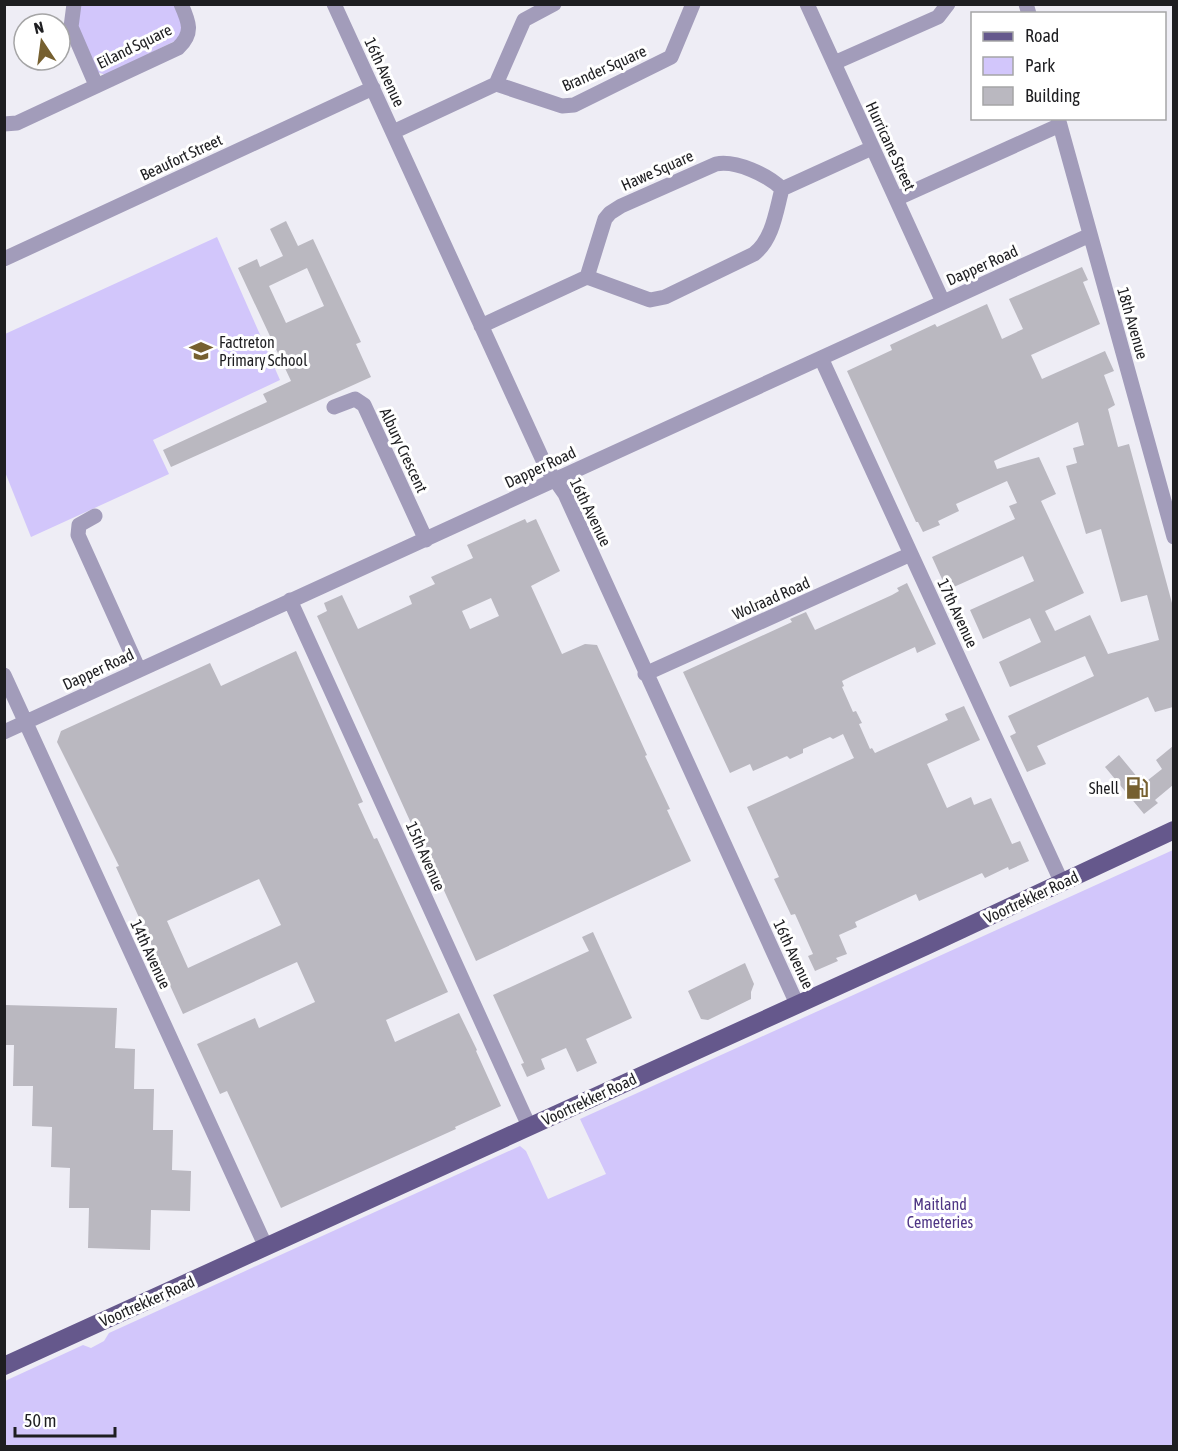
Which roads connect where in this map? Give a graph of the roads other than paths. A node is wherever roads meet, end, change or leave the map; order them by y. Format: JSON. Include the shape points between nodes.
{"nodes":[{"id":1,"x":74,"y":4,"type":"edge"},
{"id":2,"x":181,"y":4,"type":"edge"},
{"id":3,"x":334,"y":4,"type":"edge"},
{"id":4,"x":554,"y":4,"type":"edge"},
{"id":5,"x":693,"y":4,"type":"edge"},
{"id":6,"x":807,"y":4,"type":"edge"},
{"id":7,"x":948,"y":4,"type":"edge"},
{"id":8,"x":834,"y":63,"type":"junction"},
{"id":9,"x":496,"y":84,"type":"junction"},
{"id":10,"x":96,"y":85,"type":"junction"},
{"id":11,"x":373,"y":88,"type":"junction"},
{"id":12,"x":1059,"y":122,"type":"edge"},
{"id":13,"x":4,"y":124,"type":"edge"},
{"id":14,"x":393,"y":132,"type":"junction"},
{"id":15,"x":872,"y":148,"type":"junction"},
{"id":16,"x":782,"y":189,"type":"junction"},
{"id":17,"x":896,"y":199,"type":"junction"},
{"id":18,"x":1090,"y":236,"type":"junction"},
{"id":19,"x":4,"y":259,"type":"edge"},
{"id":20,"x":586,"y":277,"type":"junction"},
{"id":21,"x":943,"y":302,"type":"junction"},
{"id":22,"x":481,"y":326,"type":"junction"},
{"id":23,"x":821,"y":358,"type":"junction"},
{"id":24,"x":334,"y":407,"type":"dead end"},
{"id":25,"x":555,"y":480,"type":"junction"},
{"id":26,"x":95,"y":516,"type":"dead end"},
{"id":27,"x":1173,"y":537,"type":"edge"},
{"id":28,"x":426,"y":540,"type":"junction"},
{"id":29,"x":911,"y":554,"type":"junction"},
{"id":30,"x":290,"y":600,"type":"junction"},
{"id":31,"x":139,"y":670,"type":"junction"},
{"id":32,"x":645,"y":674,"type":"junction"},
{"id":33,"x":4,"y":675,"type":"edge"},
{"id":34,"x":26,"y":722,"type":"junction"},
{"id":35,"x":4,"y":732,"type":"edge"},
{"id":36,"x":1173,"y":830,"type":"edge"},
{"id":37,"x":1062,"y":883,"type":"junction"},
{"id":38,"x":797,"y":1004,"type":"junction"},
{"id":39,"x":529,"y":1126,"type":"junction"},
{"id":40,"x":266,"y":1247,"type":"junction"},
{"id":41,"x":4,"y":1366,"type":"edge"}],
"edges":[{"from":1,"to":10,"type":"street","name":"Eiland Square","via":[[70,27]]},
{"from":2,"to":10,"type":"street","name":"Eiland Square","via":[[189,27],[178,48]]},
{"from":3,"to":11,"type":"street","name":"16th Avenue"},
{"from":4,"to":9,"type":"street","via":[[524,20]]},
{"from":5,"to":9,"type":"street","name":"Brander Square","via":[[671,57],[574,105],[562,106]]},
{"from":6,"to":8,"type":"street","name":"Hurricane Street"},
{"from":7,"to":8,"type":"street","via":[[938,17]]},
{"from":8,"to":15,"type":"street","name":"Hurricane Street"},
{"from":9,"to":14,"type":"street"},
{"from":10,"to":13,"type":"street","name":"Eiland Square","via":[[17,123]]},
{"from":11,"to":14,"type":"street","name":"16th Avenue"},
{"from":11,"to":19,"type":"street","name":"Beaufort Street"},
{"from":12,"to":17,"type":"street"},
{"from":12,"to":18,"type":"street","name":"18th Avenue"},
{"from":14,"to":22,"type":"street","name":"16th Avenue"},
{"from":15,"to":16,"type":"street"},
{"from":15,"to":17,"type":"street","name":"Hurricane Street"},
{"from":16,"to":20,"type":"street","via":[[762,248],[665,297],[650,300]]},
{"from":16,"to":20,"type":"street","name":"Hawe Square","via":[[774,181],[725,162],[631,201],[605,219]]},
{"from":17,"to":21,"type":"street","name":"Hurricane Street"},
{"from":18,"to":21,"type":"street","name":"Dapper Road"},
{"from":18,"to":27,"type":"street","name":"18th Avenue"},
{"from":20,"to":22,"type":"street"},
{"from":21,"to":23,"type":"street","name":"Dapper Road"},
{"from":22,"to":25,"type":"street","name":"16th Avenue"},
{"from":23,"to":25,"type":"street","name":"Dapper Road"},
{"from":23,"to":29,"type":"street","name":"17th Avenue"},
{"from":24,"to":28,"type":"street","name":"Albury Crescent","via":[[355,399],[364,405]]},
{"from":25,"to":28,"type":"street","name":"Dapper Road"},
{"from":25,"to":32,"type":"street","name":"16th Avenue","via":[[565,494]]},
{"from":26,"to":31,"type":"street","via":[[79,525],[78,534]]},
{"from":28,"to":30,"type":"street","name":"Dapper Road"},
{"from":29,"to":32,"type":"street","name":"Wolraad Road"},
{"from":29,"to":37,"type":"street","name":"17th Avenue"},
{"from":30,"to":31,"type":"street","name":"Dapper Road"},
{"from":30,"to":39,"type":"street","name":"15th Avenue"},
{"from":31,"to":34,"type":"street","name":"Dapper Road"},
{"from":32,"to":38,"type":"street","name":"16th Avenue"},
{"from":33,"to":34,"type":"street","name":"14th Avenue"},
{"from":34,"to":35,"type":"street","name":"Dapper Road"},
{"from":34,"to":40,"type":"street","name":"14th Avenue"},
{"from":36,"to":37,"type":"main road","name":"Voortrekker Road"},
{"from":37,"to":38,"type":"main road","name":"Voortrekker Road"},
{"from":38,"to":39,"type":"main road","name":"Voortrekker Road"},
{"from":39,"to":40,"type":"main road","name":"Voortrekker Road"},
{"from":40,"to":41,"type":"main road","name":"Voortrekker Road"}]}
